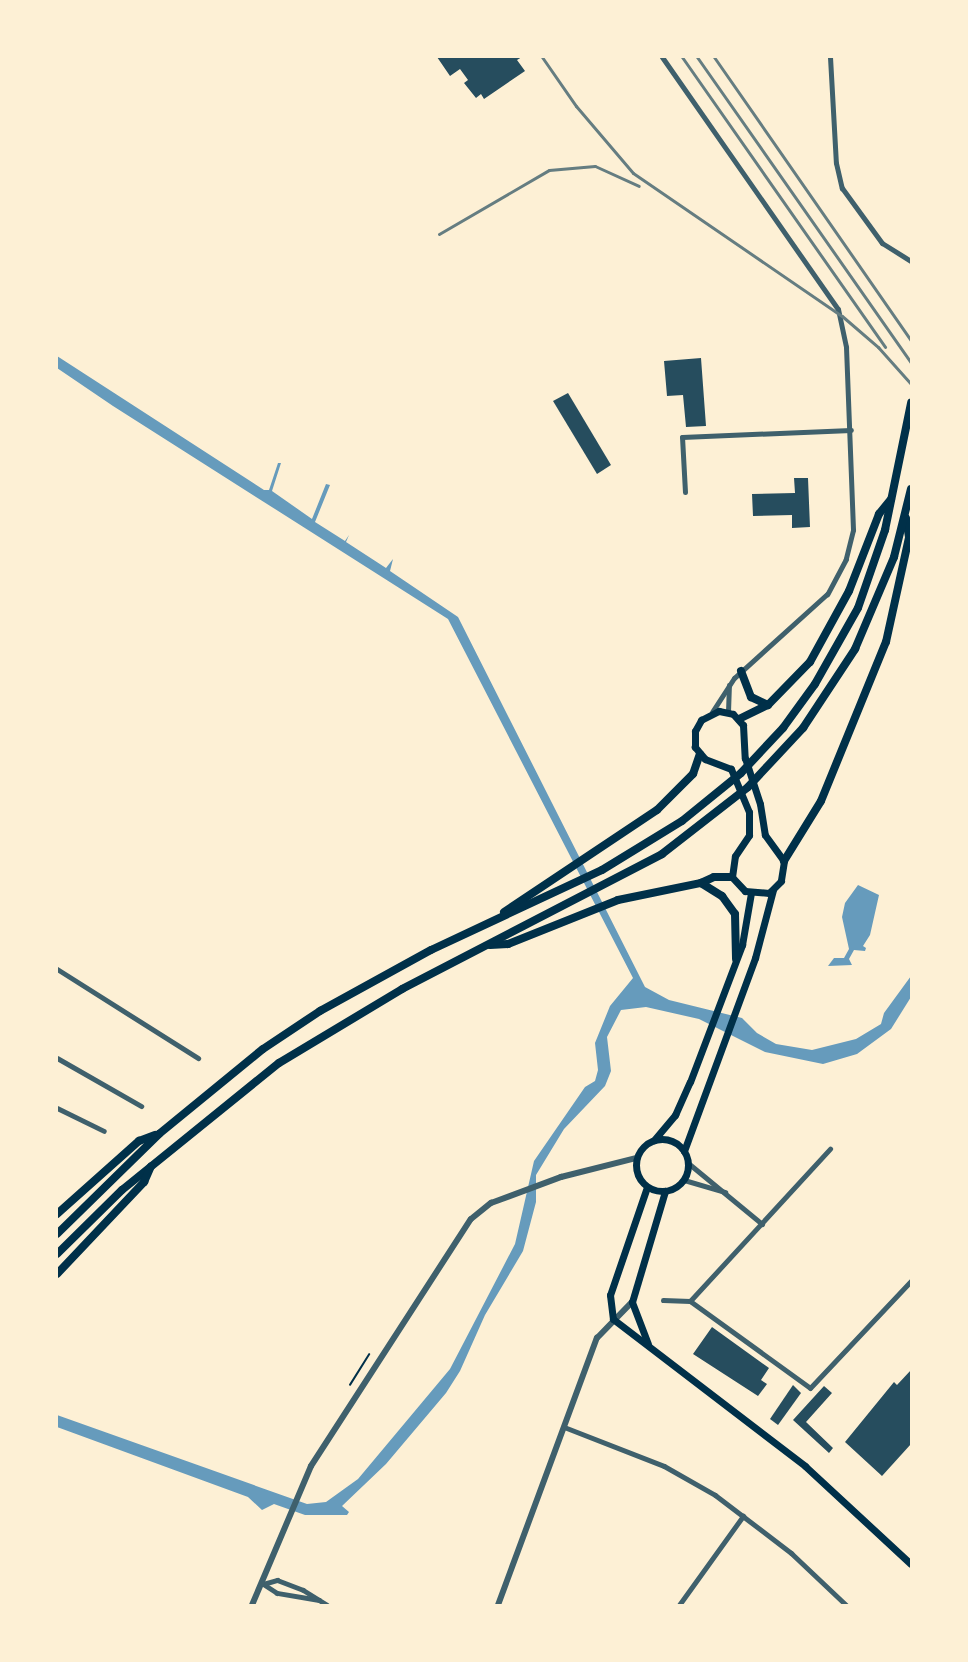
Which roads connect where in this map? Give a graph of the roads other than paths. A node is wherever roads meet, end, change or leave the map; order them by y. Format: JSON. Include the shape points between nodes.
{"nodes":[{"id":1,"x":662,"y":57,"type":"edge"},
{"id":2,"x":830,"y":57,"type":"edge"},
{"id":3,"x":911,"y":261,"type":"edge"},
{"id":4,"x":911,"y":403,"type":"edge"},
{"id":5,"x":851,"y":430,"type":"junction"},
{"id":6,"x":911,"y":489,"type":"edge"},
{"id":7,"x":685,"y":492,"type":"dead end"},
{"id":8,"x":894,"y":496,"type":"junction"},
{"id":9,"x":906,"y":513,"type":"junction"},
{"id":10,"x":741,"y":671,"type":"junction"},
{"id":11,"x":729,"y":685,"type":"junction"},
{"id":12,"x":768,"y":705,"type":"junction"},
{"id":13,"x":712,"y":712,"type":"junction"},
{"id":14,"x":728,"y":712,"type":"junction"},
{"id":15,"x":739,"y":719,"type":"junction"},
{"id":16,"x":700,"y":754,"type":"junction"},
{"id":17,"x":784,"y":861,"type":"junction"},
{"id":18,"x":732,"y":877,"type":"junction"},
{"id":19,"x":701,"y":883,"type":"junction"},
{"id":20,"x":773,"y":890,"type":"junction"},
{"id":21,"x":751,"y":894,"type":"junction"},
{"id":22,"x":482,"y":927,"type":"junction"},
{"id":23,"x":485,"y":945,"type":"junction"},
{"id":24,"x":736,"y":959,"type":"junction"},
{"id":25,"x":57,"y":969,"type":"edge"},
{"id":26,"x":57,"y":1058,"type":"edge"},
{"id":27,"x":198,"y":1058,"type":"dead end"},
{"id":28,"x":141,"y":1106,"type":"dead end"},
{"id":29,"x":57,"y":1108,"type":"edge"},
{"id":30,"x":104,"y":1131,"type":"dead end"},
{"id":31,"x":159,"y":1134,"type":"junction"},
{"id":32,"x":654,"y":1140,"type":"junction"},
{"id":33,"x":830,"y":1149,"type":"dead end"},
{"id":34,"x":684,"y":1151,"type":"junction"},
{"id":35,"x":636,"y":1158,"type":"junction"},
{"id":36,"x":688,"y":1163,"type":"junction"},
{"id":37,"x":152,"y":1164,"type":"junction"},
{"id":38,"x":684,"y":1180,"type":"junction"},
{"id":39,"x":647,"y":1186,"type":"junction"},
{"id":40,"x":665,"y":1191,"type":"junction"},
{"id":41,"x":729,"y":1193,"type":"junction"},
{"id":42,"x":57,"y":1214,"type":"edge"},
{"id":43,"x":762,"y":1224,"type":"junction"},
{"id":44,"x":57,"y":1234,"type":"edge"},
{"id":45,"x":57,"y":1254,"type":"edge"},
{"id":46,"x":57,"y":1274,"type":"edge"},
{"id":47,"x":911,"y":1281,"type":"edge"},
{"id":48,"x":663,"y":1300,"type":"dead end"},
{"id":49,"x":690,"y":1301,"type":"junction"},
{"id":50,"x":632,"y":1302,"type":"junction"},
{"id":51,"x":613,"y":1319,"type":"junction"},
{"id":52,"x":648,"y":1344,"type":"junction"},
{"id":53,"x":564,"y":1427,"type":"junction"},
{"id":54,"x":743,"y":1516,"type":"junction"},
{"id":55,"x":911,"y":1564,"type":"edge"},
{"id":56,"x":263,"y":1584,"type":"junction"},
{"id":57,"x":319,"y":1600,"type":"junction"},
{"id":58,"x":252,"y":1605,"type":"edge"},
{"id":59,"x":327,"y":1605,"type":"edge"},
{"id":60,"x":498,"y":1605,"type":"edge"},
{"id":61,"x":679,"y":1605,"type":"edge"},
{"id":62,"x":846,"y":1605,"type":"edge"}],
"edges":[{"from":1,"to":5,"type":"street","via":[[838,309],[846,347]]},
{"from":2,"to":3,"type":"street","via":[[836,163],[842,188],[882,243]]},
{"from":4,"to":8,"type":"main road"},
{"from":5,"to":7,"type":"street","via":[[682,437]]},
{"from":5,"to":10,"type":"street","via":[[853,530],[846,559],[834,584],[816,606]]},
{"from":6,"to":9,"type":"main road"},
{"from":8,"to":12,"type":"main road","via":[[879,514],[849,591],[826,636],[795,682]]},
{"from":8,"to":22,"type":"main road","via":[[875,565],[844,634],[798,708],[755,759],[682,821],[602,870]]},
{"from":9,"to":17,"type":"main road","via":[[909,537],[886,642],[821,801]]},
{"from":9,"to":23,"type":"main road","via":[[883,586],[855,649],[803,728],[761,775],[671,848]]},
{"from":10,"to":11,"type":"street"},
{"from":10,"to":12,"type":"main road","via":[[751,697]]},
{"from":11,"to":13,"type":"street"},
{"from":11,"to":14,"type":"street"},
{"from":12,"to":15,"type":"main road"},
{"from":13,"to":14,"type":"main road"},
{"from":13,"to":16,"type":"main road","via":[[695,731],[695,747]]},
{"from":14,"to":15,"type":"main road"},
{"from":15,"to":17,"type":"main road","via":[[746,732],[745,758],[765,835]]},
{"from":16,"to":18,"type":"main road","via":[[731,769],[748,812],[749,835],[735,856]]},
{"from":16,"to":22,"type":"main road","via":[[693,774],[670,798]]},
{"from":17,"to":20,"type":"main road","via":[[783,874]]},
{"from":18,"to":19,"type":"main road","via":[[714,877]]},
{"from":18,"to":21,"type":"main road"},
{"from":19,"to":23,"type":"main road","via":[[618,900],[508,944]]},
{"from":19,"to":24,"type":"main road","via":[[722,896],[735,914]]},
{"from":20,"to":21,"type":"main road"},
{"from":20,"to":34,"type":"main road","via":[[739,1002]]},
{"from":21,"to":24,"type":"main road","via":[[748,927]]},
{"from":22,"to":31,"type":"main road","via":[[431,950],[320,1011],[263,1049]]},
{"from":23,"to":37,"type":"main road","via":[[279,1063]]},
{"from":24,"to":32,"type":"main road","via":[[675,1115]]},
{"from":25,"to":27,"type":"street"},
{"from":26,"to":28,"type":"street"},
{"from":29,"to":30,"type":"street"},
{"from":31,"to":42,"type":"main road","via":[[139,1141]]},
{"from":31,"to":44,"type":"main road"},
{"from":32,"to":34,"type":"main road","via":[[668,1139]]},
{"from":32,"to":35,"type":"main road"},
{"from":33,"to":43,"type":"street"},
{"from":34,"to":36,"type":"main road"},
{"from":35,"to":39,"type":"main road","via":[[638,1175]]},
{"from":35,"to":56,"type":"street","via":[[561,1177],[491,1203],[462,1229],[310,1470]]},
{"from":36,"to":38,"type":"main road"},
{"from":36,"to":41,"type":"street"},
{"from":37,"to":45,"type":"main road"},
{"from":37,"to":46,"type":"main road","via":[[144,1182]]},
{"from":38,"to":40,"type":"main road"},
{"from":38,"to":41,"type":"street"},
{"from":39,"to":40,"type":"main road"},
{"from":39,"to":51,"type":"main road","via":[[610,1295]]},
{"from":40,"to":50,"type":"main road"},
{"from":41,"to":43,"type":"street"},
{"from":43,"to":49,"type":"street"},
{"from":47,"to":49,"type":"street","via":[[810,1388]]},
{"from":48,"to":49,"type":"street"},
{"from":50,"to":51,"type":"street"},
{"from":50,"to":52,"type":"main road"},
{"from":51,"to":52,"type":"main road","via":[[634,1339]]},
{"from":51,"to":53,"type":"street","via":[[597,1338]]},
{"from":52,"to":55,"type":"main road","via":[[805,1466]]},
{"from":53,"to":54,"type":"street","via":[[687,1477]]},
{"from":53,"to":60,"type":"street"},
{"from":54,"to":61,"type":"street"},
{"from":54,"to":62,"type":"street"},
{"from":56,"to":57,"type":"street","via":[[277,1593]]},
{"from":56,"to":57,"type":"street","via":[[278,1580]]},
{"from":56,"to":58,"type":"street"},
{"from":57,"to":59,"type":"street"}]}
